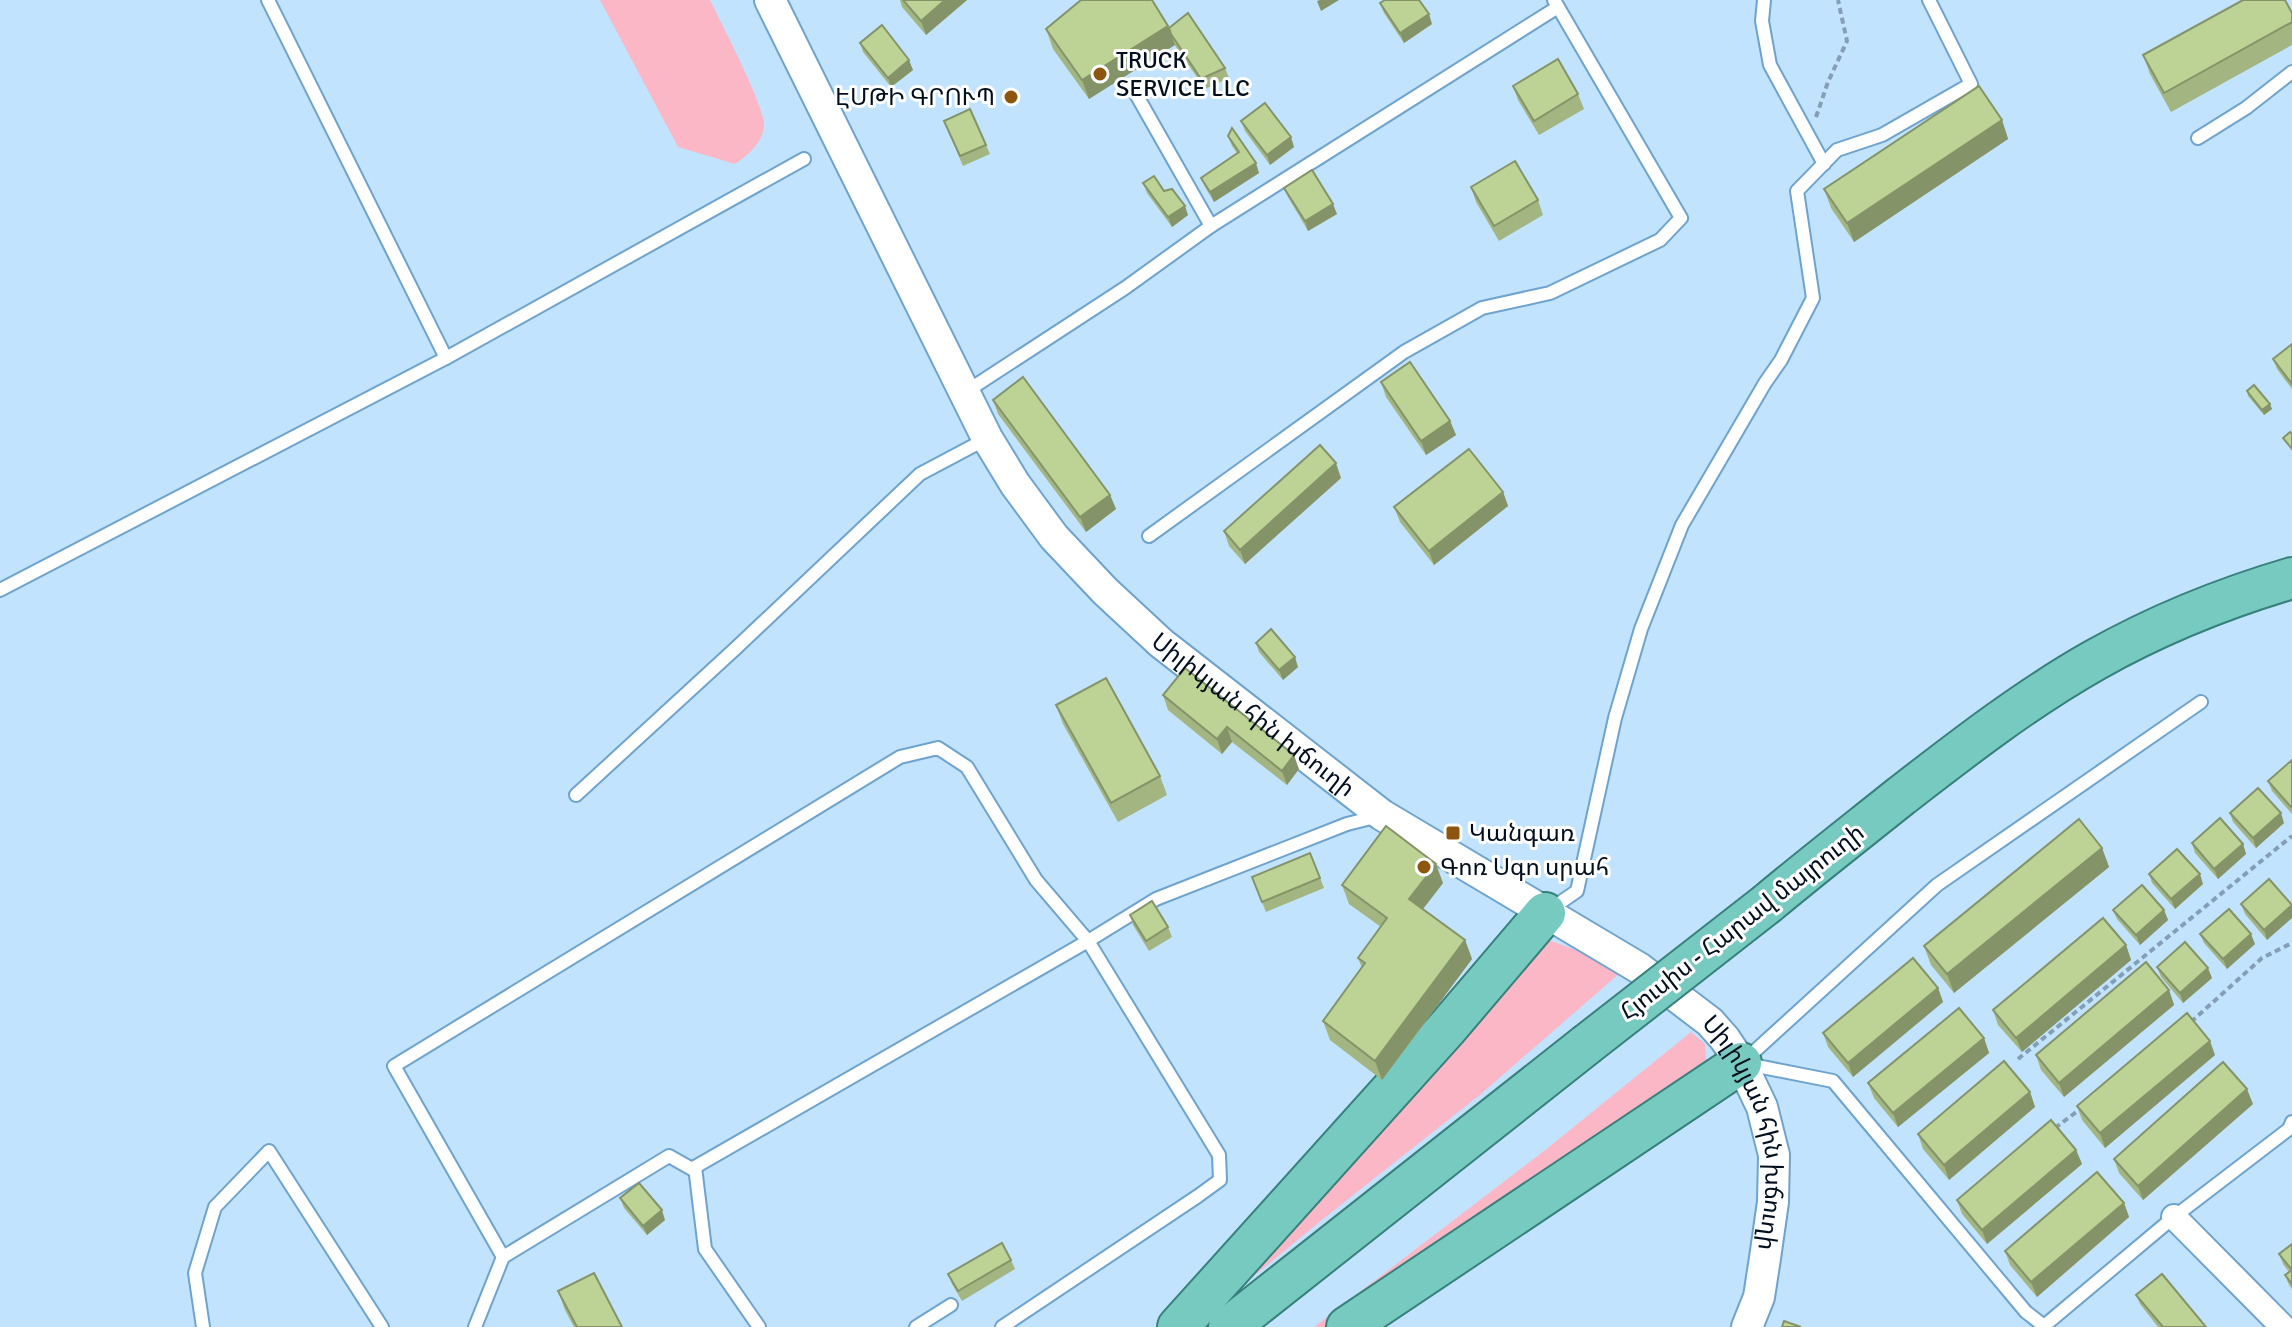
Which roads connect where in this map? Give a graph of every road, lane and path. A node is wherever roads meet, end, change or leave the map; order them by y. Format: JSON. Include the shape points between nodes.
{"nodes":[{"id":1,"x":268,"y":0,"type":"edge"},
{"id":2,"x":770,"y":0,"type":"edge"},
{"id":3,"x":1764,"y":0,"type":"edge"},
{"id":4,"x":1838,"y":0,"type":"edge"},
{"id":5,"x":1929,"y":0,"type":"edge"},
{"id":6,"x":1556,"y":3,"type":"edge"},
{"id":7,"x":2292,"y":72,"type":"edge"},
{"id":8,"x":1132,"y":87,"type":"dead end"},
{"id":9,"x":1810,"y":138,"type":"junction"},
{"id":10,"x":2198,"y":138,"type":"dead end"},
{"id":11,"x":804,"y":159,"type":"dead end"},
{"id":12,"x":1824,"y":164,"type":"junction"},
{"id":13,"x":1211,"y":226,"type":"junction"},
{"id":14,"x":446,"y":358,"type":"junction"},
{"id":15,"x":964,"y":393,"type":"junction"},
{"id":16,"x":987,"y":438,"type":"junction"},
{"id":17,"x":1149,"y":536,"type":"dead end"},
{"id":18,"x":2292,"y":578,"type":"edge"},
{"id":19,"x":0,"y":590,"type":"edge"},
{"id":20,"x":2292,"y":603,"type":"edge"},
{"id":21,"x":2201,"y":702,"type":"dead end"},
{"id":22,"x":576,"y":795,"type":"dead end"},
{"id":23,"x":1382,"y":815,"type":"junction"},
{"id":24,"x":2292,"y":836,"type":"edge"},
{"id":25,"x":1808,"y":886,"type":"junction"},
{"id":26,"x":1545,"y":913,"type":"junction"},
{"id":27,"x":1088,"y":941,"type":"junction"},
{"id":28,"x":2292,"y":943,"type":"edge"},
{"id":29,"x":2181,"y":1030,"type":"edge"},
{"id":30,"x":1594,"y":1055,"type":"junction"},
{"id":31,"x":2018,"y":1059,"type":"dead end"},
{"id":32,"x":1741,"y":1063,"type":"junction"},
{"id":33,"x":2083,"y":1106,"type":"edge"},
{"id":34,"x":2292,"y":1122,"type":"edge"},
{"id":35,"x":2046,"y":1135,"type":"edge"},
{"id":36,"x":695,"y":1167,"type":"junction"},
{"id":37,"x":2174,"y":1217,"type":"junction"},
{"id":38,"x":503,"y":1257,"type":"junction"},
{"id":39,"x":951,"y":1305,"type":"dead end"},
{"id":40,"x":203,"y":1327,"type":"edge"},
{"id":41,"x":382,"y":1327,"type":"edge"},
{"id":42,"x":475,"y":1327,"type":"edge"},
{"id":43,"x":759,"y":1327,"type":"edge"},
{"id":44,"x":916,"y":1327,"type":"edge"},
{"id":45,"x":1002,"y":1327,"type":"edge"},
{"id":46,"x":1178,"y":1327,"type":"edge"},
{"id":47,"x":1229,"y":1327,"type":"edge"},
{"id":48,"x":1271,"y":1327,"type":"edge"},
{"id":49,"x":1347,"y":1327,"type":"edge"},
{"id":50,"x":1747,"y":1327,"type":"edge"},
{"id":51,"x":2283,"y":1327,"type":"edge"}],
"edges":[{"from":1,"to":14,"type":"lane"},
{"from":2,"to":15,"type":"street","name":"Սիլիկյան հին խճուղի"},
{"from":3,"to":9,"type":"lane","via":[[1770,65]]},
{"from":4,"to":9,"type":"path","via":[[1847,41]]},
{"from":5,"to":12,"type":"lane","via":[[1971,84],[1882,135],[1837,150]]},
{"from":6,"to":13,"type":"lane"},
{"from":6,"to":17,"type":"lane","via":[[1681,218],[1660,240],[1550,293],[1482,308],[1404,352]]},
{"from":7,"to":10,"type":"lane"},
{"from":8,"to":13,"type":"lane"},
{"from":9,"to":12,"type":"lane"},
{"from":11,"to":14,"type":"lane"},
{"from":12,"to":26,"type":"lane","via":[[1797,191],[1813,298],[1682,525],[1641,629],[1615,718],[1577,891]]},
{"from":13,"to":15,"type":"lane"},
{"from":14,"to":19,"type":"lane"},
{"from":15,"to":16,"type":"street","name":"Սիլիկյան հին խճուղի"},
{"from":16,"to":22,"type":"lane","via":[[920,474]]},
{"from":16,"to":23,"type":"street","name":"Սիլիկյան հին խճուղի","via":[[1054,537],[1105,591],[1161,643]]},
{"from":18,"to":25,"type":"highway","name":"Հյուսիս - Հարավ մայրուղի","via":[[2194,612],[2096,659],[1971,741]]},
{"from":20,"to":25,"type":"highway","name":"Հյուսիս - Հարավ մայրուղի","via":[[2207,633],[2105,683]]},
{"from":21,"to":32,"type":"lane","via":[[1937,885]]},
{"from":23,"to":26,"type":"street","name":"Սիլիկյան հին խճուղի"},
{"from":23,"to":27,"type":"lane","via":[[1156,899]]},
{"from":24,"to":31,"type":"path"},
{"from":25,"to":30,"type":"highway","name":"Հյուսիս - Հարավ մայրուղի"},
{"from":26,"to":32,"type":"street","name":"Սիլիկյան հին խճուղի","via":[[1639,968],[1710,1022]]},
{"from":26,"to":46,"type":"highway"},
{"from":27,"to":36,"type":"lane"},
{"from":27,"to":38,"type":"lane","via":[[1036,880],[967,767],[938,748],[900,757],[394,1066]]},
{"from":27,"to":45,"type":"lane","via":[[1219,1155],[1220,1180]]},
{"from":28,"to":29,"type":"path","via":[[2262,958]]},
{"from":30,"to":47,"type":"highway","name":"Հյուսիս - Հարավ մայրուղի"},
{"from":30,"to":48,"type":"highway","name":"Հյուսիս - Հարավ մայրուղի"},
{"from":32,"to":37,"type":"lane","via":[[1833,1081],[2026,1312],[2044,1326]]},
{"from":32,"to":49,"type":"highway"},
{"from":32,"to":50,"type":"street","name":"Սիլիկյան հին խճուղի","via":[[1762,1107],[1774,1155],[1759,1297]]},
{"from":33,"to":35,"type":"path"},
{"from":34,"to":37,"type":"lane"},
{"from":36,"to":38,"type":"lane","via":[[669,1156]]},
{"from":36,"to":43,"type":"lane","via":[[705,1249]]},
{"from":37,"to":51,"type":"street"},
{"from":38,"to":42,"type":"lane"},
{"from":39,"to":44,"type":"lane"},
{"from":40,"to":41,"type":"lane","via":[[195,1273],[215,1207],[269,1151]]}]}
